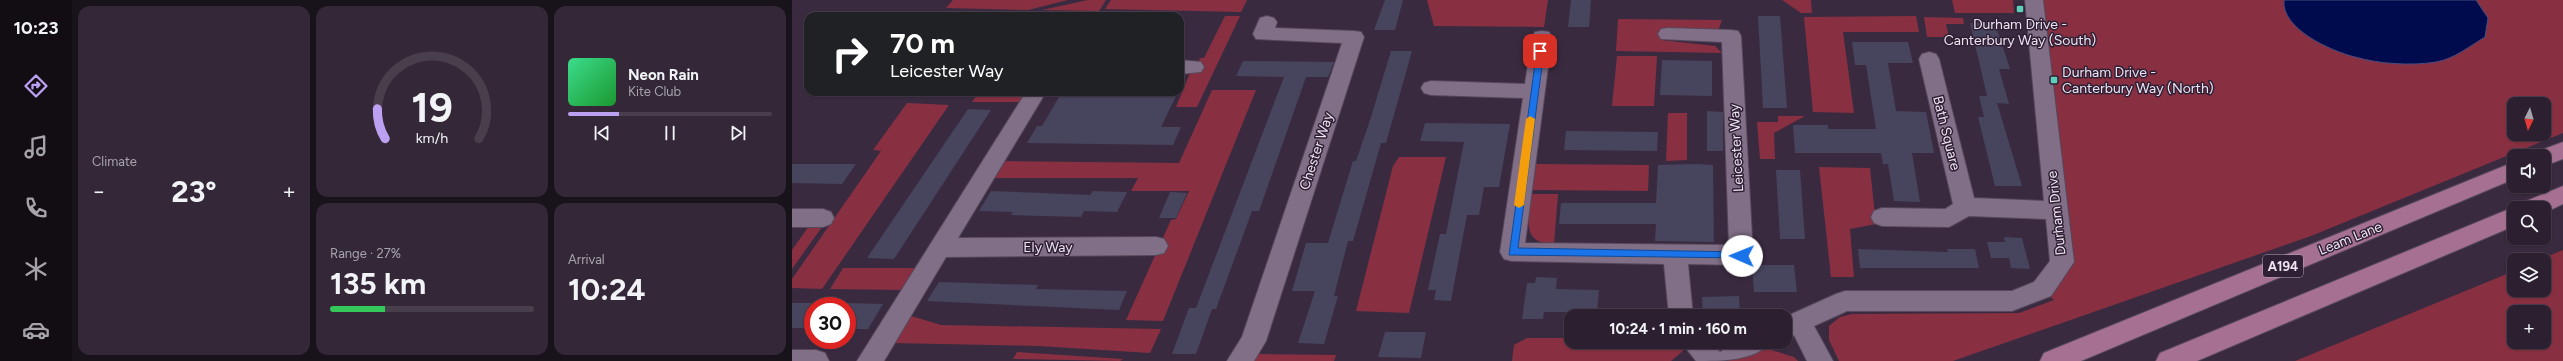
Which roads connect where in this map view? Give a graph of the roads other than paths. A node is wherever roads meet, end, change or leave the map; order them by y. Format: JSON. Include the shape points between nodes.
{"nodes":[{"id":1,"x":2034,"y":0,"type":"edge"},
{"id":2,"x":1267,"y":22,"type":"dead end"},
{"id":3,"x":1668,"y":34,"type":"dead end"},
{"id":4,"x":1542,"y":37,"type":"dead end"},
{"id":5,"x":1929,"y":59,"type":"dead end"},
{"id":6,"x":1432,"y":88,"type":"dead end"},
{"id":7,"x":1534,"y":91,"type":"junction"},
{"id":8,"x":1034,"y":96,"type":"edge"},
{"id":9,"x":2563,"y":150,"type":"edge"},
{"id":10,"x":2551,"y":155,"type":"edge"},
{"id":11,"x":2507,"y":173,"type":"edge"},
{"id":12,"x":2563,"y":195,"type":"edge"},
{"id":13,"x":2549,"y":201,"type":"edge"},
{"id":14,"x":1965,"y":207,"type":"junction"},
{"id":15,"x":2056,"y":210,"type":"junction"},
{"id":16,"x":1882,"y":217,"type":"dead end"},
{"id":17,"x":792,"y":218,"type":"edge"},
{"id":18,"x":823,"y":218,"type":"dead end"},
{"id":19,"x":2507,"y":219,"type":"edge"},
{"id":20,"x":1156,"y":246,"type":"dead end"},
{"id":21,"x":940,"y":248,"type":"junction"},
{"id":22,"x":1675,"y":255,"type":"junction"},
{"id":23,"x":1680,"y":309,"type":"edge"},
{"id":24,"x":1792,"y":325,"type":"edge"},
{"id":25,"x":1701,"y":349,"type":"edge"},
{"id":26,"x":1746,"y":349,"type":"edge"},
{"id":27,"x":792,"y":361,"type":"edge"},
{"id":28,"x":816,"y":361,"type":"edge"},
{"id":29,"x":870,"y":361,"type":"edge"},
{"id":30,"x":1240,"y":361,"type":"edge"},
{"id":31,"x":1712,"y":361,"type":"edge"},
{"id":32,"x":1727,"y":361,"type":"edge"},
{"id":33,"x":1820,"y":361,"type":"edge"},
{"id":34,"x":2053,"y":361,"type":"edge"},
{"id":35,"x":2169,"y":361,"type":"edge"}],
"edges":[{"from":1,"to":15,"type":"street","name":"Durham Drive"},
{"from":2,"to":30,"type":"street","name":"Chester Way","via":[[1263,34],[1354,37],[1253,341]]},
{"from":3,"to":22,"type":"street","name":"Leicester Way","via":[[1731,36],[1742,256]]},
{"from":4,"to":7,"type":"street","name":"Leicester Way"},
{"from":5,"to":14,"type":"street","name":"Bath Square"},
{"from":6,"to":7,"type":"street"},
{"from":7,"to":22,"type":"street","name":"Leicester Way","via":[[1512,252]]},
{"from":8,"to":21,"type":"street"},
{"from":9,"to":10,"type":"highway"},
{"from":11,"to":34,"type":"highway","name":"Leam Lane","number":"A194"},
{"from":12,"to":13,"type":"highway"},
{"from":14,"to":15,"type":"street"},
{"from":14,"to":16,"type":"street","via":[[1949,218]]},
{"from":15,"to":24,"type":"street","name":"Durham Drive","via":[[2062,262],[2045,289],[2036,295],[2012,301],[1845,301]]},
{"from":17,"to":18,"type":"street"},
{"from":19,"to":35,"type":"highway"},
{"from":20,"to":21,"type":"street","name":"Ely Way"},
{"from":21,"to":29,"type":"street"},
{"from":22,"to":23,"type":"street"},
{"from":24,"to":33,"type":"street","name":"Durham Drive"},
{"from":25,"to":31,"type":"street"},
{"from":26,"to":32,"type":"street"},
{"from":27,"to":28,"type":"street"}]}
